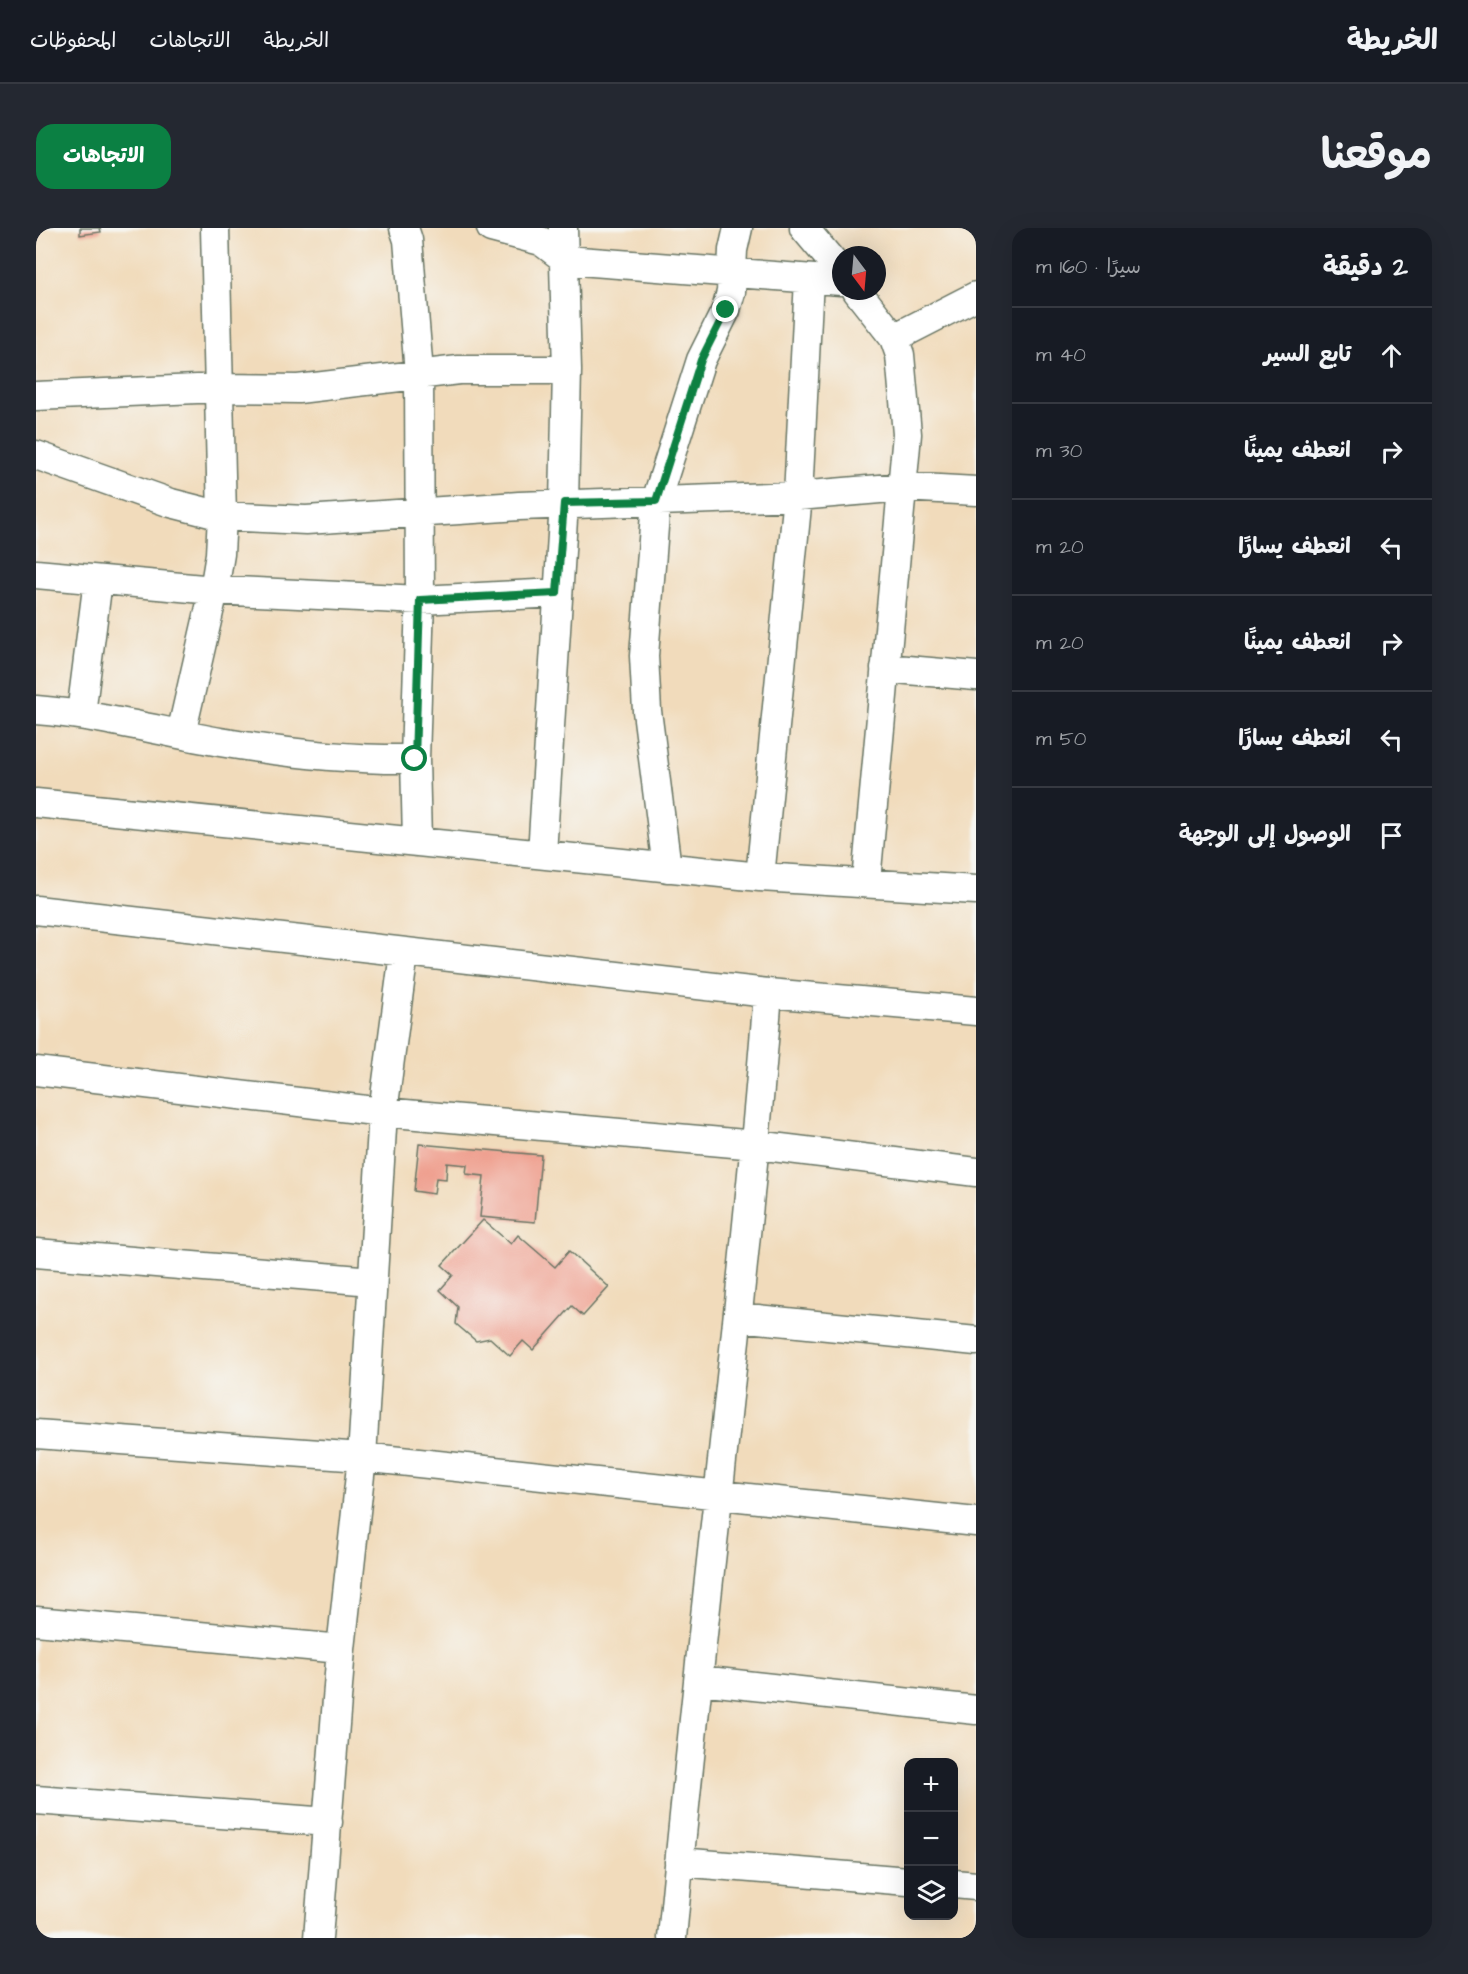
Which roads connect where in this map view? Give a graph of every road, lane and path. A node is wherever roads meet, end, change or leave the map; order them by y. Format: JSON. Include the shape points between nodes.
{"nodes":[{"id":1,"x":215,"y":228,"type":"edge"},
{"id":2,"x":404,"y":228,"type":"edge"},
{"id":3,"x":491,"y":228,"type":"edge"},
{"id":4,"x":563,"y":228,"type":"edge"},
{"id":5,"x":738,"y":228,"type":"edge"},
{"id":6,"x":804,"y":228,"type":"edge"},
{"id":7,"x":566,"y":260,"type":"junction"},
{"id":8,"x":832,"y":261,"type":"edge"},
{"id":9,"x":732,"y":273,"type":"junction"},
{"id":10,"x":809,"y":279,"type":"junction"},
{"id":11,"x":832,"y":280,"type":"edge"},
{"id":12,"x":976,"y":296,"type":"edge"},
{"id":13,"x":864,"y":300,"type":"edge"},
{"id":14,"x":894,"y":338,"type":"junction"},
{"id":15,"x":567,"y":370,"type":"junction"},
{"id":16,"x":419,"y":373,"type":"junction"},
{"id":17,"x":220,"y":388,"type":"junction"},
{"id":18,"x":36,"y":396,"type":"edge"},
{"id":19,"x":36,"y":455,"type":"edge"},
{"id":20,"x":903,"y":487,"type":"junction"},
{"id":21,"x":976,"y":491,"type":"edge"},
{"id":22,"x":798,"y":496,"type":"junction"},
{"id":23,"x":656,"y":501,"type":"junction"},
{"id":24,"x":564,"y":503,"type":"junction"},
{"id":25,"x":418,"y":513,"type":"junction"},
{"id":26,"x":222,"y":516,"type":"junction"},
{"id":27,"x":36,"y":574,"type":"edge"},
{"id":28,"x":98,"y":580,"type":"junction"},
{"id":29,"x":214,"y":590,"type":"junction"},
{"id":30,"x":557,"y":593,"type":"junction"},
{"id":31,"x":420,"y":600,"type":"junction"},
{"id":32,"x":885,"y":668,"type":"junction"},
{"id":33,"x":976,"y":676,"type":"edge"},
{"id":34,"x":36,"y":710,"type":"edge"},
{"id":35,"x":81,"y":714,"type":"junction"},
{"id":36,"x":181,"y":734,"type":"junction"},
{"id":37,"x":415,"y":759,"type":"junction"},
{"id":38,"x":36,"y":804,"type":"edge"},
{"id":39,"x":417,"y":841,"type":"junction"},
{"id":40,"x":542,"y":854,"type":"junction"},
{"id":41,"x":667,"y":868,"type":"junction"},
{"id":42,"x":760,"y":877,"type":"junction"},
{"id":43,"x":866,"y":881,"type":"junction"},
{"id":44,"x":976,"y":890,"type":"edge"},
{"id":45,"x":36,"y":910,"type":"edge"},
{"id":46,"x":404,"y":953,"type":"junction"},
{"id":47,"x":768,"y":993,"type":"junction"},
{"id":48,"x":976,"y":1011,"type":"edge"},
{"id":49,"x":36,"y":1071,"type":"edge"},
{"id":50,"x":383,"y":1112,"type":"junction"},
{"id":51,"x":756,"y":1145,"type":"junction"},
{"id":52,"x":976,"y":1172,"type":"edge"},
{"id":53,"x":36,"y":1253,"type":"edge"},
{"id":54,"x":372,"y":1281,"type":"junction"},
{"id":55,"x":738,"y":1317,"type":"junction"},
{"id":56,"x":976,"y":1341,"type":"edge"},
{"id":57,"x":36,"y":1434,"type":"edge"},
{"id":58,"x":362,"y":1457,"type":"junction"},
{"id":59,"x":717,"y":1493,"type":"junction"},
{"id":60,"x":976,"y":1522,"type":"edge"},
{"id":61,"x":36,"y":1620,"type":"edge"},
{"id":62,"x":341,"y":1649,"type":"junction"},
{"id":63,"x":699,"y":1680,"type":"junction"},
{"id":64,"x":976,"y":1710,"type":"edge"},
{"id":65,"x":36,"y":1800,"type":"edge"},
{"id":66,"x":328,"y":1822,"type":"junction"},
{"id":67,"x":679,"y":1862,"type":"junction"},
{"id":68,"x":904,"y":1881,"type":"edge"},
{"id":69,"x":958,"y":1884,"type":"edge"},
{"id":70,"x":976,"y":1886,"type":"edge"},
{"id":71,"x":318,"y":1938,"type":"edge"},
{"id":72,"x":672,"y":1938,"type":"edge"}],
"edges":[{"from":1,"to":17,"type":"street"},
{"from":2,"to":16,"type":"street"},
{"from":3,"to":7,"type":"street","via":[[541,242]]},
{"from":4,"to":7,"type":"street"},
{"from":5,"to":9,"type":"street"},
{"from":6,"to":8,"type":"street"},
{"from":7,"to":9,"type":"street"},
{"from":7,"to":15,"type":"street"},
{"from":9,"to":10,"type":"street"},
{"from":9,"to":23,"type":"street","via":[[726,310],[701,360]]},
{"from":10,"to":11,"type":"street"},
{"from":10,"to":22,"type":"street"},
{"from":12,"to":14,"type":"street"},
{"from":13,"to":14,"type":"street"},
{"from":14,"to":20,"type":"street","via":[[905,381]]},
{"from":15,"to":16,"type":"street"},
{"from":15,"to":24,"type":"street"},
{"from":16,"to":17,"type":"street","via":[[308,388]]},
{"from":16,"to":25,"type":"street"},
{"from":17,"to":18,"type":"street"},
{"from":17,"to":26,"type":"street"},
{"from":19,"to":26,"type":"street","via":[[162,500]]},
{"from":20,"to":21,"type":"street"},
{"from":20,"to":22,"type":"street"},
{"from":20,"to":32,"type":"street"},
{"from":22,"to":23,"type":"street"},
{"from":22,"to":42,"type":"street"},
{"from":23,"to":24,"type":"street"},
{"from":23,"to":41,"type":"street","via":[[644,656]]},
{"from":24,"to":25,"type":"street"},
{"from":24,"to":30,"type":"street"},
{"from":25,"to":26,"type":"street","via":[[306,520]]},
{"from":25,"to":31,"type":"street"},
{"from":26,"to":29,"type":"street"},
{"from":27,"to":28,"type":"street"},
{"from":28,"to":29,"type":"street"},
{"from":28,"to":35,"type":"street"},
{"from":29,"to":31,"type":"street"},
{"from":29,"to":36,"type":"street"},
{"from":30,"to":31,"type":"street"},
{"from":30,"to":40,"type":"street"},
{"from":31,"to":37,"type":"street"},
{"from":32,"to":33,"type":"street"},
{"from":32,"to":43,"type":"street"},
{"from":34,"to":35,"type":"street"},
{"from":35,"to":36,"type":"street"},
{"from":36,"to":37,"type":"street","via":[[325,757]]},
{"from":37,"to":39,"type":"street"},
{"from":38,"to":39,"type":"street"},
{"from":39,"to":40,"type":"street"},
{"from":40,"to":41,"type":"street"},
{"from":41,"to":42,"type":"street"},
{"from":42,"to":43,"type":"street"},
{"from":43,"to":44,"type":"street"},
{"from":45,"to":46,"type":"street"},
{"from":46,"to":47,"type":"street"},
{"from":46,"to":50,"type":"street"},
{"from":47,"to":48,"type":"street"},
{"from":47,"to":51,"type":"street"},
{"from":49,"to":50,"type":"street"},
{"from":50,"to":51,"type":"street"},
{"from":50,"to":54,"type":"street"},
{"from":51,"to":52,"type":"street"},
{"from":51,"to":55,"type":"street"},
{"from":53,"to":54,"type":"street"},
{"from":54,"to":58,"type":"street"},
{"from":55,"to":56,"type":"street"},
{"from":55,"to":59,"type":"street"},
{"from":57,"to":58,"type":"street"},
{"from":58,"to":59,"type":"street"},
{"from":58,"to":62,"type":"street"},
{"from":59,"to":60,"type":"street"},
{"from":59,"to":63,"type":"street"},
{"from":61,"to":62,"type":"street"},
{"from":62,"to":66,"type":"street"},
{"from":63,"to":64,"type":"street"},
{"from":63,"to":67,"type":"street"},
{"from":65,"to":66,"type":"street"},
{"from":66,"to":71,"type":"street"},
{"from":67,"to":68,"type":"street"},
{"from":67,"to":72,"type":"street"},
{"from":69,"to":70,"type":"street"}]}
